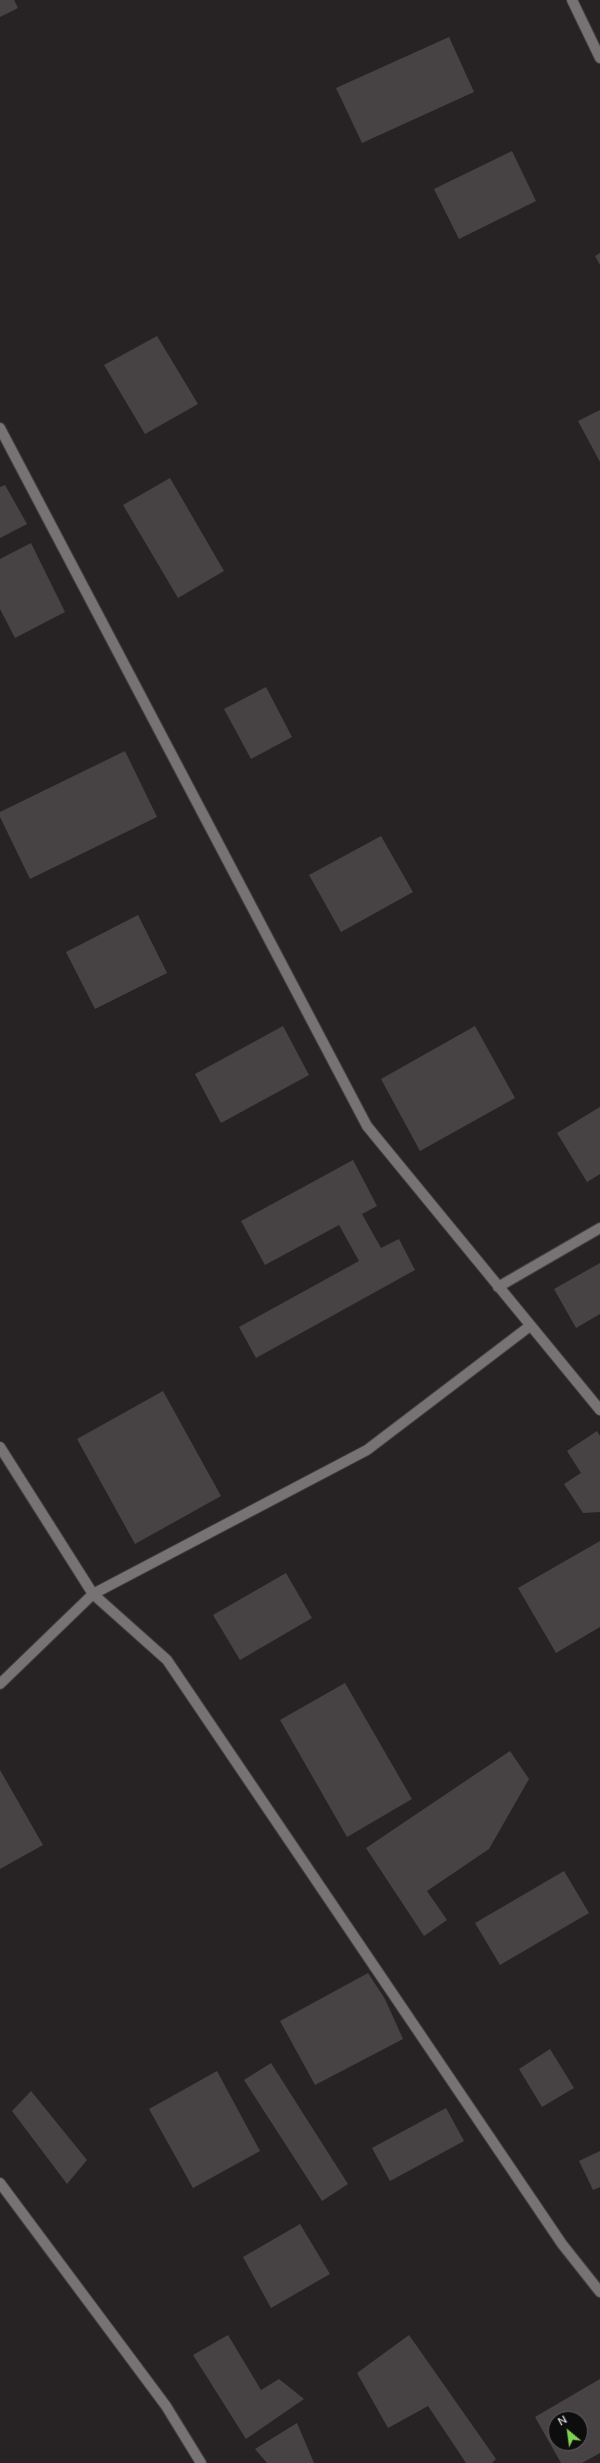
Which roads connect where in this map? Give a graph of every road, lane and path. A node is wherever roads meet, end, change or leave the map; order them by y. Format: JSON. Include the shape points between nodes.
{"nodes":[{"id":1,"x":572,"y":0,"type":"edge"},
{"id":2,"x":600,"y":58,"type":"edge"},
{"id":3,"x":0,"y":428,"type":"edge"},
{"id":4,"x":600,"y":1228,"type":"edge"},
{"id":5,"x":498,"y":1287,"type":"junction"},
{"id":6,"x":530,"y":1326,"type":"junction"},
{"id":7,"x":600,"y":1410,"type":"edge"},
{"id":8,"x":0,"y":1447,"type":"edge"},
{"id":9,"x":93,"y":1594,"type":"junction"},
{"id":10,"x":0,"y":1684,"type":"edge"},
{"id":11,"x":0,"y":2183,"type":"edge"},
{"id":12,"x":600,"y":2292,"type":"edge"},
{"id":13,"x":201,"y":2463,"type":"edge"}],
"edges":[{"from":1,"to":2,"type":"street"},
{"from":3,"to":5,"type":"street","via":[[366,1126]]},
{"from":4,"to":5,"type":"street"},
{"from":5,"to":6,"type":"street"},
{"from":6,"to":7,"type":"street"},
{"from":6,"to":9,"type":"street","via":[[367,1450]]},
{"from":8,"to":9,"type":"street"},
{"from":9,"to":10,"type":"street"},
{"from":9,"to":12,"type":"street","via":[[166,1660],[558,2237]]},
{"from":11,"to":13,"type":"street","via":[[166,2406]]}]}
